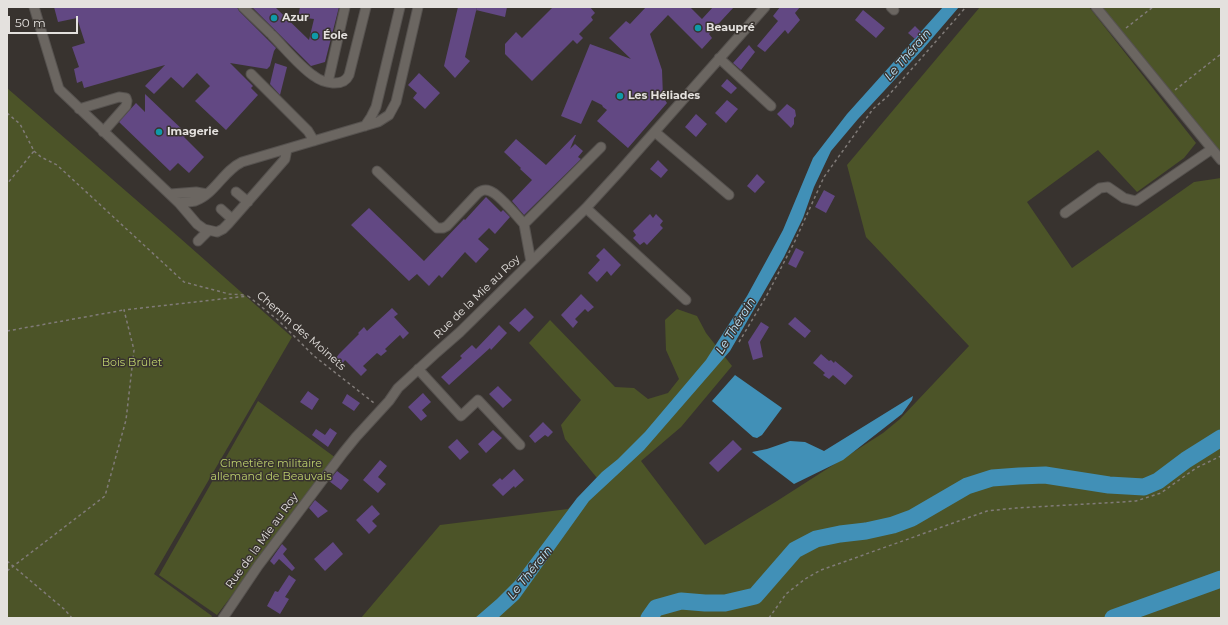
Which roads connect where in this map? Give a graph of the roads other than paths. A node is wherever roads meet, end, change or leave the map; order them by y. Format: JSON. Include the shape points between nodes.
{"nodes":[{"id":1,"x":34,"y":7,"type":"edge"},
{"id":2,"x":243,"y":7,"type":"edge"},
{"id":3,"x":345,"y":7,"type":"edge"},
{"id":4,"x":366,"y":7,"type":"edge"},
{"id":5,"x":400,"y":7,"type":"edge"},
{"id":6,"x":418,"y":7,"type":"edge"},
{"id":7,"x":765,"y":7,"type":"edge"},
{"id":8,"x":1096,"y":7,"type":"edge"},
{"id":9,"x":719,"y":58,"type":"junction"},
{"id":10,"x":251,"y":74,"type":"dead end"},
{"id":11,"x":328,"y":82,"type":"junction"},
{"id":12,"x":771,"y":106,"type":"dead end"},
{"id":13,"x":79,"y":109,"type":"junction"},
{"id":14,"x":365,"y":126,"type":"junction"},
{"id":15,"x":103,"y":132,"type":"junction"},
{"id":16,"x":655,"y":132,"type":"junction"},
{"id":17,"x":314,"y":141,"type":"junction"},
{"id":18,"x":601,"y":147,"type":"dead end"},
{"id":19,"x":288,"y":149,"type":"junction"},
{"id":20,"x":1212,"y":149,"type":"junction"},
{"id":21,"x":1221,"y":160,"type":"edge"},
{"id":22,"x":377,"y":171,"type":"dead end"},
{"id":23,"x":236,"y":192,"type":"dead end"},
{"id":24,"x":170,"y":194,"type":"junction"},
{"id":25,"x":207,"y":194,"type":"junction"},
{"id":26,"x":730,"y":195,"type":"dead end"},
{"id":27,"x":179,"y":202,"type":"junction"},
{"id":28,"x":248,"y":202,"type":"junction"},
{"id":29,"x":586,"y":208,"type":"junction"},
{"id":30,"x":221,"y":209,"type":"dead end"},
{"id":31,"x":1065,"y":213,"type":"dead end"},
{"id":32,"x":232,"y":219,"type":"junction"},
{"id":33,"x":524,"y":224,"type":"junction"},
{"id":34,"x":208,"y":230,"type":"junction"},
{"id":35,"x":198,"y":241,"type":"dead end"},
{"id":36,"x":531,"y":262,"type":"junction"},
{"id":37,"x":686,"y":300,"type":"dead end"},
{"id":38,"x":418,"y":369,"type":"junction"},
{"id":39,"x":520,"y":445,"type":"dead end"},
{"id":40,"x":223,"y":618,"type":"edge"}],
"edges":[{"from":1,"to":13,"type":"street","via":[[59,89]]},
{"from":2,"to":11,"type":"street","via":[[313,76]]},
{"from":3,"to":11,"type":"street"},
{"from":4,"to":11,"type":"street","via":[[347,79],[337,83]]},
{"from":5,"to":14,"type":"street","via":[[376,107]]},
{"from":6,"to":14,"type":"street","via":[[394,107],[384,119]]},
{"from":7,"to":9,"type":"street","name":"Rue de la Mie au Roy"},
{"from":8,"to":20,"type":"street"},
{"from":9,"to":12,"type":"street"},
{"from":9,"to":16,"type":"street","name":"Rue de la Mie au Roy"},
{"from":10,"to":17,"type":"street","via":[[308,131]]},
{"from":13,"to":15,"type":"street"},
{"from":13,"to":15,"type":"street","via":[[119,97],[126,98],[126,106]]},
{"from":14,"to":17,"type":"street"},
{"from":15,"to":24,"type":"street"},
{"from":16,"to":26,"type":"street"},
{"from":16,"to":29,"type":"street","name":"Rue de la Mie au Roy"},
{"from":17,"to":19,"type":"street"},
{"from":18,"to":33,"type":"street"},
{"from":19,"to":25,"type":"street","via":[[237,164]]},
{"from":19,"to":28,"type":"street","via":[[285,159]]},
{"from":20,"to":21,"type":"street"},
{"from":20,"to":31,"type":"street","via":[[1136,201],[1124,198],[1108,186],[1100,188]]},
{"from":22,"to":33,"type":"street","via":[[437,228],[447,226],[478,193],[484,190],[496,194]]},
{"from":23,"to":28,"type":"street"},
{"from":24,"to":25,"type":"street"},
{"from":24,"to":27,"type":"street"},
{"from":25,"to":27,"type":"street","via":[[196,200]]},
{"from":27,"to":34,"type":"street","via":[[197,224]]},
{"from":28,"to":32,"type":"street"},
{"from":29,"to":36,"type":"street","name":"Rue de la Mie au Roy"},
{"from":29,"to":37,"type":"street"},
{"from":30,"to":32,"type":"street"},
{"from":32,"to":34,"type":"street","via":[[217,232]]},
{"from":33,"to":36,"type":"street"},
{"from":34,"to":35,"type":"street"},
{"from":36,"to":38,"type":"street","name":"Rue de la Mie au Roy","via":[[460,332]]},
{"from":38,"to":39,"type":"street","via":[[461,416],[478,400]]},
{"from":38,"to":40,"type":"street","name":"Rue de la Mie au Roy","via":[[398,388],[338,459],[258,566]]}]}
